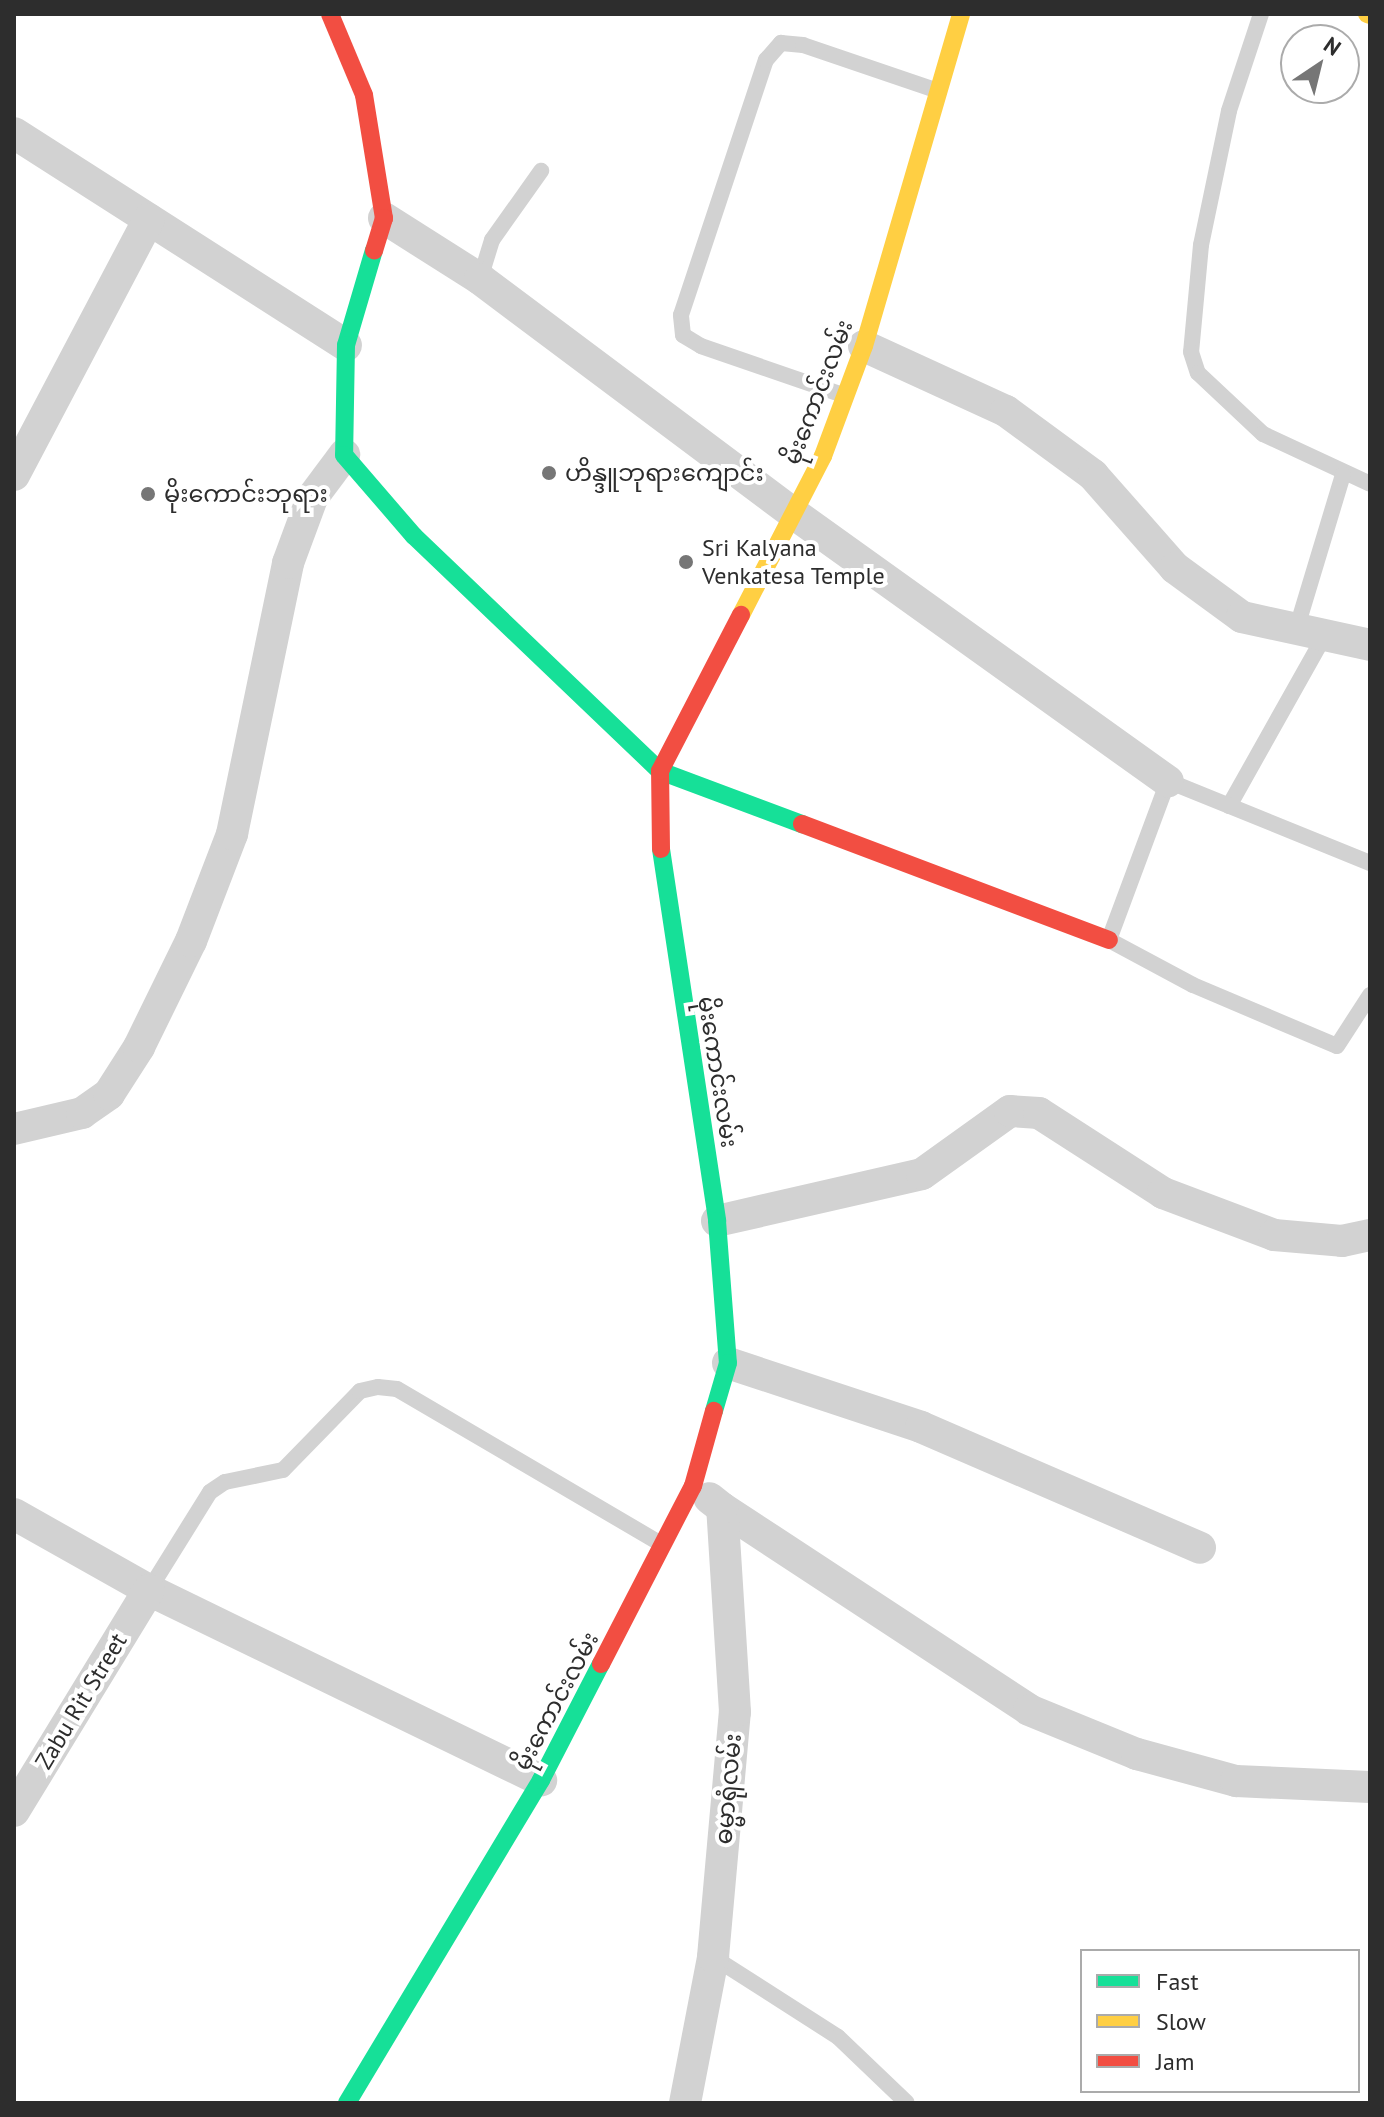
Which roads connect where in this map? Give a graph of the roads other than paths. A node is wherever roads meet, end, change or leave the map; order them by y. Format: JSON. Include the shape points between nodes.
{"nodes":[{"id":1,"x":330,"y":14,"type":"edge"},
{"id":2,"x":961,"y":14,"type":"edge"},
{"id":3,"x":1261,"y":14,"type":"edge"},
{"id":4,"x":941,"y":92,"type":"junction"},
{"id":5,"x":14,"y":133,"type":"edge"},
{"id":6,"x":541,"y":171,"type":"dead end"},
{"id":7,"x":384,"y":218,"type":"junction"},
{"id":8,"x":149,"y":219,"type":"junction"},
{"id":9,"x":480,"y":279,"type":"junction"},
{"id":10,"x":346,"y":345,"type":"junction"},
{"id":11,"x":864,"y":346,"type":"junction"},
{"id":12,"x":845,"y":396,"type":"junction"},
{"id":13,"x":344,"y":455,"type":"junction"},
{"id":14,"x":14,"y":475,"type":"edge"},
{"id":15,"x":1343,"y":475,"type":"junction"},
{"id":16,"x":1370,"y":484,"type":"edge"},
{"id":17,"x":793,"y":513,"type":"junction"},
{"id":18,"x":1312,"y":630,"type":"junction"},
{"id":19,"x":1370,"y":645,"type":"edge"},
{"id":20,"x":660,"y":771,"type":"junction"},
{"id":21,"x":1168,"y":781,"type":"junction"},
{"id":22,"x":1229,"y":806,"type":"junction"},
{"id":23,"x":1370,"y":863,"type":"edge"},
{"id":24,"x":1109,"y":940,"type":"junction"},
{"id":25,"x":1370,"y":995,"type":"edge"},
{"id":26,"x":14,"y":1129,"type":"edge"},
{"id":27,"x":717,"y":1221,"type":"junction"},
{"id":28,"x":1370,"y":1235,"type":"edge"},
{"id":29,"x":728,"y":1363,"type":"junction"},
{"id":30,"x":693,"y":1486,"type":"junction"},
{"id":31,"x":722,"y":1508,"type":"junction"},
{"id":32,"x":14,"y":1514,"type":"edge"},
{"id":33,"x":666,"y":1547,"type":"junction"},
{"id":34,"x":1200,"y":1548,"type":"dead end"},
{"id":35,"x":149,"y":1590,"type":"junction"},
{"id":36,"x":541,"y":1780,"type":"junction"},
{"id":37,"x":1370,"y":1787,"type":"edge"},
{"id":38,"x":14,"y":1811,"type":"edge"},
{"id":39,"x":713,"y":1957,"type":"junction"},
{"id":40,"x":347,"y":2103,"type":"edge"},
{"id":41,"x":685,"y":2103,"type":"edge"},
{"id":42,"x":907,"y":2103,"type":"edge"}],
"edges":[{"from":1,"to":7,"type":"main road","via":[[364,95]]},
{"from":2,"to":4,"type":"main road","name":"မိုးကောင်းလမ်း"},
{"from":3,"to":15,"type":"lane","via":[[1229,111],[1201,245],[1191,352],[1198,373],[1263,434]]},
{"from":4,"to":11,"type":"main road","name":"မိုးကောင်းလမ်း"},
{"from":4,"to":12,"type":"lane","via":[[803,45],[781,43],[766,60],[681,315],[683,335],[701,346]]},
{"from":5,"to":8,"type":"street"},
{"from":6,"to":9,"type":"lane","via":[[492,240]]},
{"from":7,"to":9,"type":"street"},
{"from":7,"to":10,"type":"main road"},
{"from":8,"to":10,"type":"street"},
{"from":8,"to":14,"type":"street"},
{"from":9,"to":17,"type":"street"},
{"from":10,"to":13,"type":"main road"},
{"from":11,"to":12,"type":"main road","name":"မိုးကောင်းလမ်း"},
{"from":11,"to":18,"type":"street","via":[[1006,411],[1093,475],[1175,568],[1242,617]]},
{"from":12,"to":17,"type":"main road","name":"မိုးကောင်းလမ်း","via":[[823,456]]},
{"from":13,"to":20,"type":"main road","via":[[414,536]]},
{"from":13,"to":26,"type":"street","via":[[312,498],[288,563],[232,834],[165,994],[109,1094],[82,1113]]},
{"from":15,"to":16,"type":"lane"},
{"from":15,"to":18,"type":"lane"},
{"from":17,"to":20,"type":"main road","name":"မိုးကောင်းလမ်း"},
{"from":17,"to":21,"type":"street"},
{"from":18,"to":19,"type":"street"},
{"from":18,"to":22,"type":"lane"},
{"from":20,"to":24,"type":"main road"},
{"from":20,"to":27,"type":"main road","name":"မိုးကောင်းလမ်း","via":[[661,853]]},
{"from":21,"to":22,"type":"lane"},
{"from":21,"to":24,"type":"lane"},
{"from":22,"to":23,"type":"lane"},
{"from":24,"to":25,"type":"lane","via":[[1193,985],[1337,1046]]},
{"from":27,"to":28,"type":"street","via":[[922,1174],[1010,1111],[1039,1113],[1163,1193],[1274,1235],[1342,1241]]},
{"from":27,"to":29,"type":"main road","name":"မိုးကောင်းလမ်း"},
{"from":29,"to":30,"type":"main road","name":"မိုးကောင်းလမ်း"},
{"from":29,"to":34,"type":"street","via":[[921,1427]]},
{"from":30,"to":31,"type":"street"},
{"from":30,"to":33,"type":"main road","name":"မိုးကောင်းလမ်း"},
{"from":31,"to":37,"type":"street","via":[[1029,1710],[1137,1754],[1236,1781]]},
{"from":31,"to":39,"type":"street","name":"ဓမ္မာရုံလမ်း","via":[[735,1712]]},
{"from":32,"to":35,"type":"street"},
{"from":33,"to":35,"type":"lane","via":[[397,1389],[378,1387],[360,1391],[283,1470],[225,1482],[210,1492]]},
{"from":33,"to":36,"type":"main road","name":"မိုးကောင်းလမ်း"},
{"from":35,"to":36,"type":"street"},
{"from":35,"to":38,"type":"street","name":"Zabu Rit Street"},
{"from":36,"to":40,"type":"main road","name":"မိုးကောင်းလမ်း"},
{"from":39,"to":41,"type":"street","name":"ဓမ္မာရုံလမ်း"},
{"from":39,"to":42,"type":"lane","via":[[838,2037]]}]}
